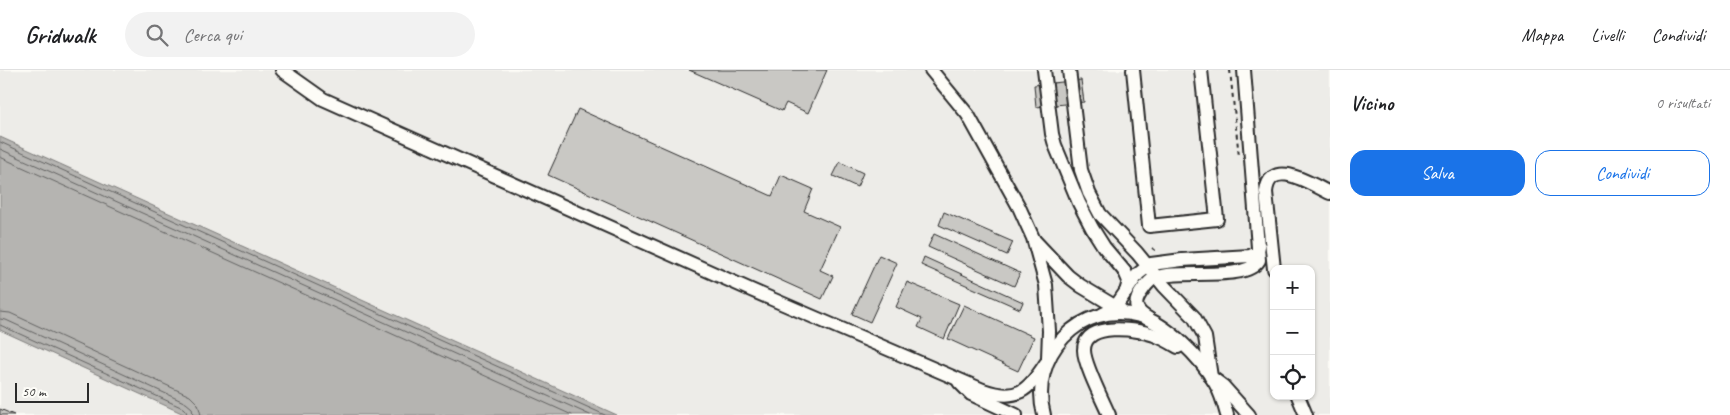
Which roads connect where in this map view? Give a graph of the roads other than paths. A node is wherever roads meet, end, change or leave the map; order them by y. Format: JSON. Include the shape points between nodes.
{"nodes":[{"id":1,"x":282,"y":70,"type":"edge"},
{"id":2,"x":932,"y":70,"type":"edge"},
{"id":3,"x":1044,"y":70,"type":"edge"},
{"id":4,"x":1069,"y":70,"type":"edge"},
{"id":5,"x":1133,"y":70,"type":"edge"},
{"id":6,"x":1202,"y":70,"type":"edge"},
{"id":7,"x":1244,"y":70,"type":"edge"},
{"id":8,"x":1330,"y":193,"type":"edge"},
{"id":9,"x":1033,"y":238,"type":"junction"},
{"id":10,"x":1259,"y":246,"type":"junction"},
{"id":11,"x":1274,"y":265,"type":"edge"},
{"id":12,"x":1148,"y":266,"type":"junction"},
{"id":13,"x":1157,"y":277,"type":"junction"},
{"id":14,"x":1126,"y":292,"type":"junction"},
{"id":15,"x":1115,"y":307,"type":"junction"},
{"id":16,"x":1130,"y":314,"type":"junction"},
{"id":17,"x":1097,"y":317,"type":"junction"},
{"id":18,"x":1149,"y":319,"type":"junction"},
{"id":19,"x":1047,"y":360,"type":"junction"},
{"id":20,"x":1208,"y":372,"type":"junction"},
{"id":21,"x":954,"y":377,"type":"junction"},
{"id":22,"x":1300,"y":400,"type":"edge"},
{"id":23,"x":1016,"y":415,"type":"edge"},
{"id":24,"x":1044,"y":415,"type":"edge"},
{"id":25,"x":1109,"y":415,"type":"edge"},
{"id":26,"x":1227,"y":415,"type":"edge"},
{"id":27,"x":1249,"y":415,"type":"edge"},
{"id":28,"x":1306,"y":415,"type":"edge"}],
"edges":[{"from":1,"to":21,"type":"street","via":[[323,99]]},
{"from":2,"to":9,"type":"street","via":[[968,115]]},
{"from":3,"to":14,"type":"street","via":[[1055,145],[1092,228],[1126,272],[1129,281]]},
{"from":4,"to":12,"type":"street","via":[[1086,188],[1100,214]]},
{"from":5,"to":6,"type":"street","via":[[1150,226],[1217,219]]},
{"from":7,"to":10,"type":"street"},
{"from":8,"to":11,"type":"street","via":[[1290,174],[1276,175],[1267,183]]},
{"from":9,"to":15,"type":"street","via":[[1068,276]]},
{"from":9,"to":19,"type":"street","via":[[1046,285],[1050,331]]},
{"from":10,"to":12,"type":"street","via":[[1257,253],[1250,256],[1162,262]]},
{"from":10,"to":13,"type":"street","via":[[1257,263],[1244,270]]},
{"from":12,"to":13,"type":"street"},
{"from":12,"to":14,"type":"street"},
{"from":13,"to":18,"type":"street","via":[[1150,280],[1136,300],[1139,312]]},
{"from":13,"to":20,"type":"street","via":[[1200,327],[1207,347]]},
{"from":14,"to":15,"type":"street"},
{"from":15,"to":16,"type":"street"},
{"from":15,"to":17,"type":"street"},
{"from":16,"to":17,"type":"street"},
{"from":16,"to":18,"type":"street"},
{"from":17,"to":19,"type":"street","via":[[1072,330]]},
{"from":18,"to":20,"type":"street","via":[[1172,334]]},
{"from":19,"to":21,"type":"street","via":[[1033,383],[1017,393],[994,394]]},
{"from":19,"to":24,"type":"street","via":[[1040,390]]},
{"from":20,"to":25,"type":"street","via":[[1179,347],[1143,332],[1114,329],[1092,335],[1086,342],[1085,354]]},
{"from":20,"to":26,"type":"street"},
{"from":20,"to":27,"type":"street"},
{"from":21,"to":23,"type":"street","via":[[971,394]]},
{"from":22,"to":28,"type":"street"}]}
